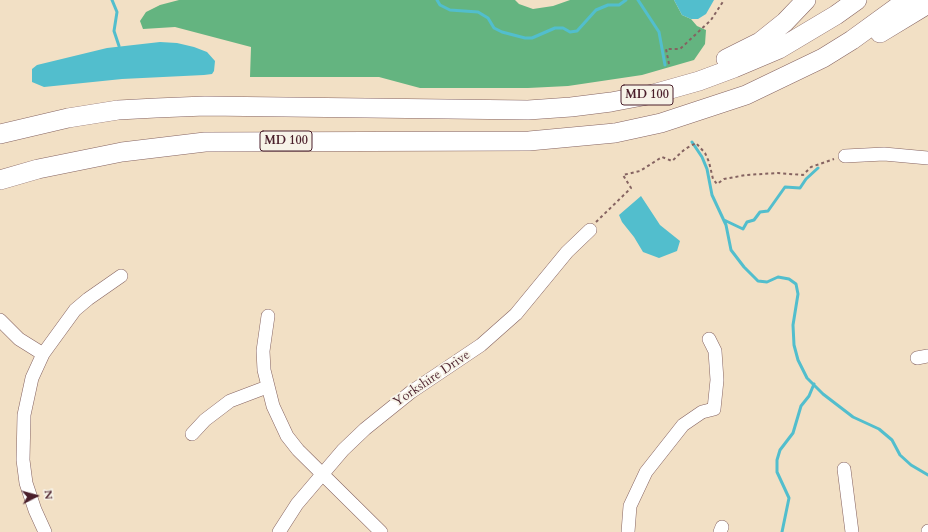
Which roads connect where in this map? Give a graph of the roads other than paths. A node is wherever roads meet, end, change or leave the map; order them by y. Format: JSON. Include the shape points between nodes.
{"nodes":[{"id":1,"x":806,"y":0,"type":"edge"},
{"id":2,"x":857,"y":0,"type":"edge"},
{"id":3,"x":907,"y":0,"type":"edge"},
{"id":4,"x":928,"y":4,"type":"edge"},
{"id":5,"x":790,"y":75,"type":"junction"},
{"id":6,"x":416,"y":109,"type":"junction"},
{"id":7,"x":0,"y":134,"type":"edge"},
{"id":8,"x":845,"y":156,"type":"road end"},
{"id":9,"x":928,"y":158,"type":"edge"},
{"id":10,"x":0,"y":180,"type":"edge"},
{"id":11,"x":590,"y":230,"type":"road end"},
{"id":12,"x":121,"y":276,"type":"dead end"},
{"id":13,"x":268,"y":316,"type":"dead end"},
{"id":14,"x":0,"y":320,"type":"edge"},
{"id":15,"x":709,"y":339,"type":"dead end"},
{"id":16,"x":43,"y":354,"type":"junction"},
{"id":17,"x":267,"y":387,"type":"junction"},
{"id":18,"x":192,"y":434,"type":"dead end"},
{"id":19,"x":844,"y":469,"type":"dead end"},
{"id":20,"x":322,"y":475,"type":"junction"},
{"id":21,"x":45,"y":532,"type":"edge"},
{"id":22,"x":279,"y":532,"type":"edge"},
{"id":23,"x":381,"y":532,"type":"edge"},
{"id":24,"x":628,"y":532,"type":"edge"},
{"id":25,"x":852,"y":532,"type":"edge"}],
"edges":[{"from":1,"to":6,"type":"highway","via":[[785,22],[760,42],[730,58],[650,83],[571,102],[528,106]]},
{"from":2,"to":6,"type":"highway","number":"MD 100","via":[[779,49],[699,81],[653,94],[564,108]]},
{"from":3,"to":5,"type":"highway","number":"MD 100","via":[[852,40]]},
{"from":4,"to":5,"type":"highway","via":[[838,56]]},
{"from":5,"to":10,"type":"highway","number":"MD 100","via":[[746,95],[661,123],[575,138],[529,142],[205,142],[122,152],[38,169]]},
{"from":6,"to":7,"type":"highway","number":"MD 100","via":[[205,106],[118,110],[68,118]]},
{"from":8,"to":9,"type":"street","via":[[884,154]]},
{"from":11,"to":20,"type":"street","name":"Yorkshire Drive","via":[[567,252],[516,314],[481,346],[385,411],[343,450]]},
{"from":12,"to":16,"type":"street","via":[[75,310]]},
{"from":13,"to":17,"type":"street","via":[[263,351]]},
{"from":14,"to":16,"type":"street","via":[[19,339]]},
{"from":15,"to":24,"type":"street","via":[[714,351],[717,380],[714,409],[702,412],[683,425],[646,472],[630,506]]},
{"from":16,"to":21,"type":"street","via":[[27,396],[22,438],[26,483],[34,510]]},
{"from":17,"to":18,"type":"street","via":[[230,401],[210,415]]},
{"from":17,"to":20,"type":"street","via":[[287,436]]},
{"from":19,"to":25,"type":"street"},
{"from":20,"to":22,"type":"street","name":"Yorkshire Drive","via":[[297,504]]},
{"from":20,"to":23,"type":"street"}]}
